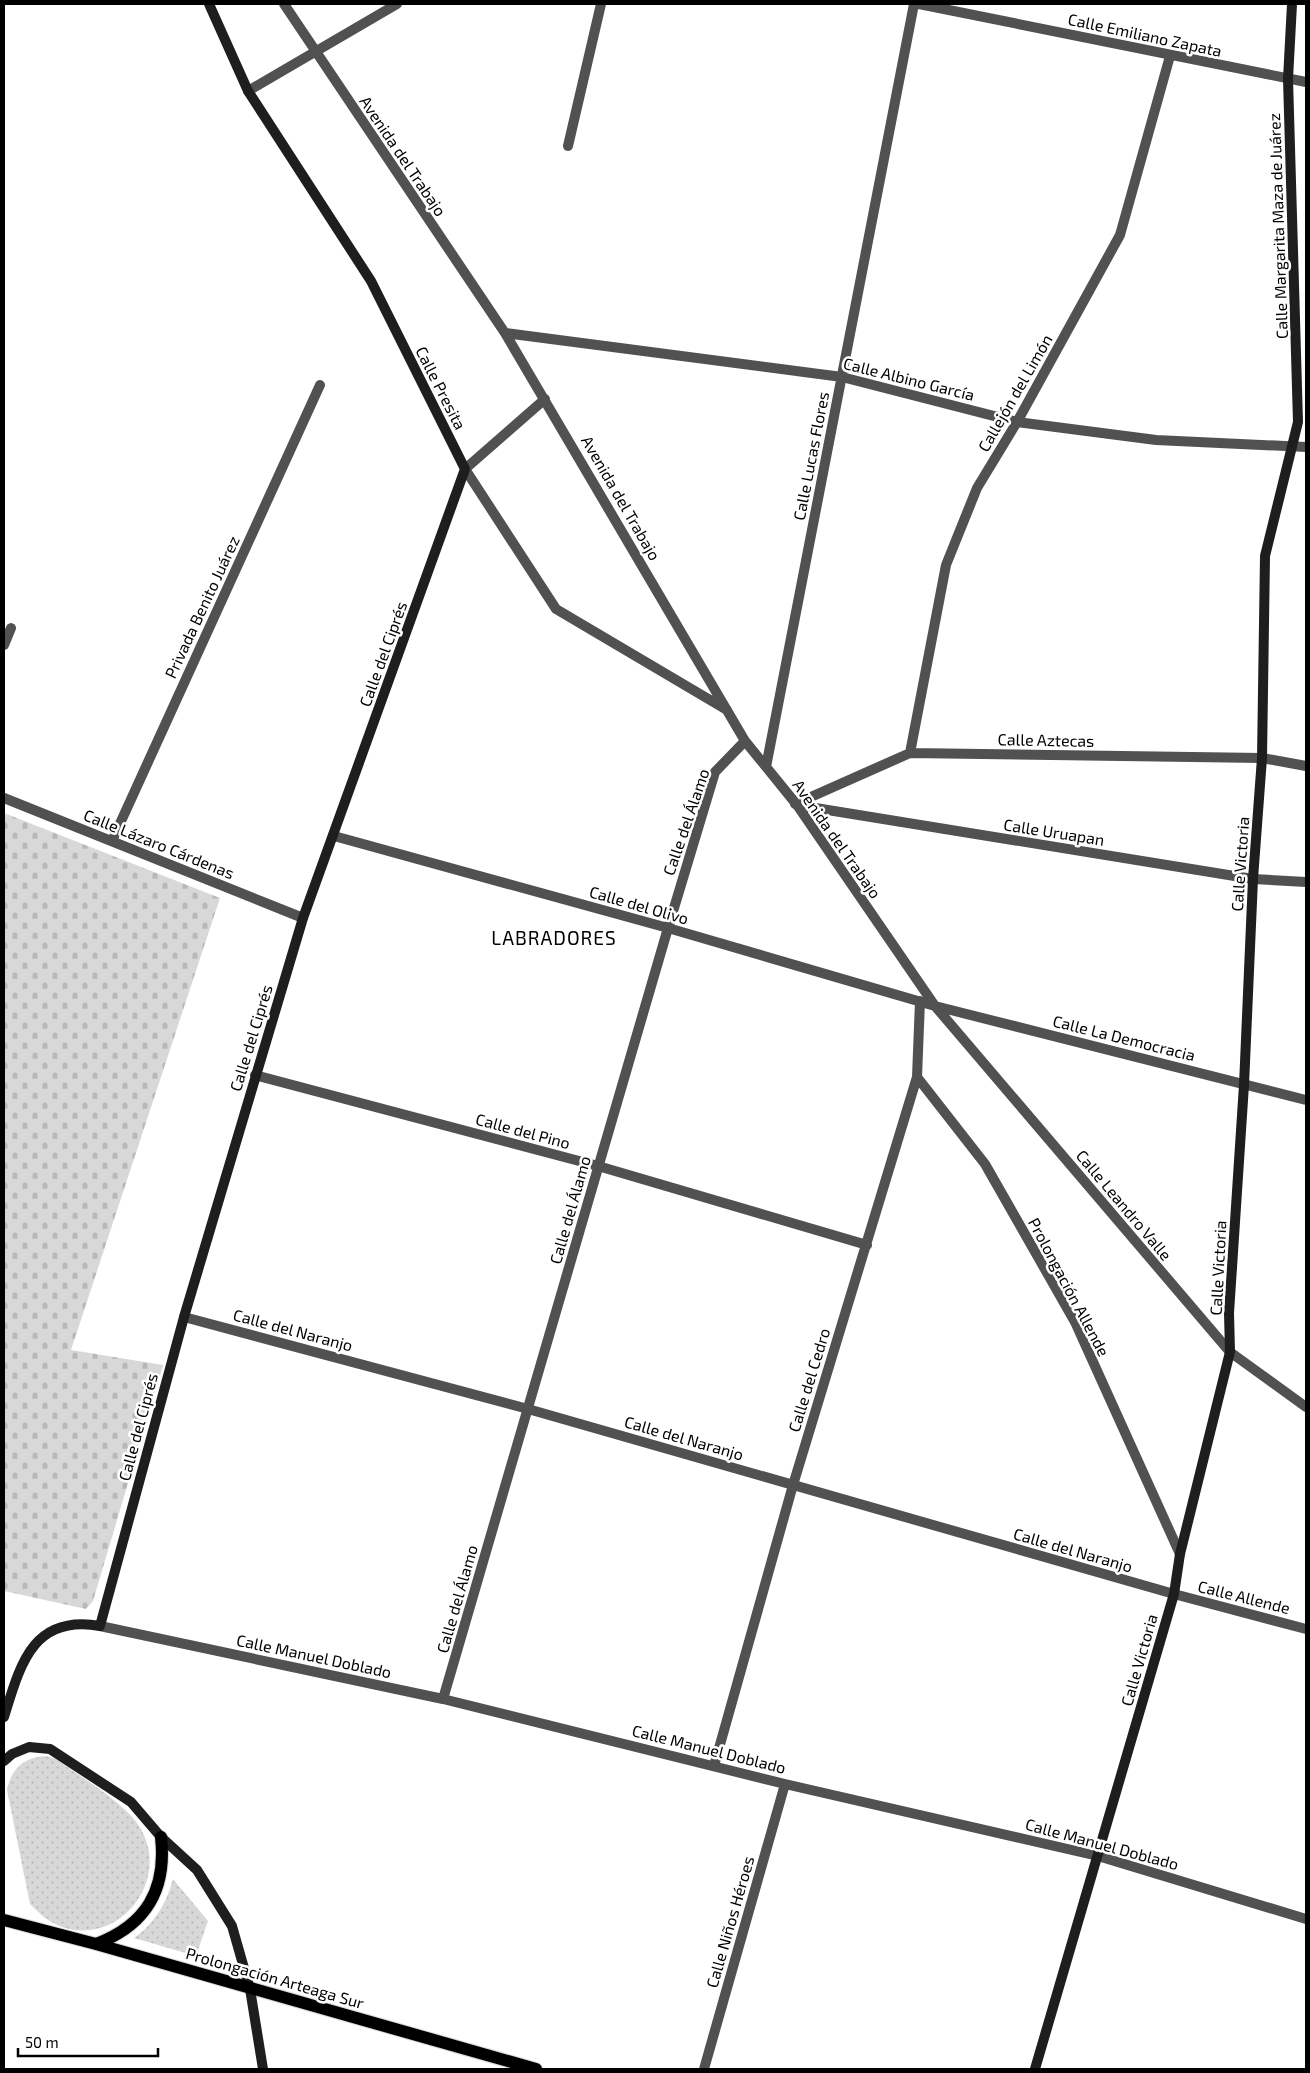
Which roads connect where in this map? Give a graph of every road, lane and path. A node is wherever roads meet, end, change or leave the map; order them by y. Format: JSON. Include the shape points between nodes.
{"nodes":[{"id":1,"x":209,"y":4,"type":"edge"},
{"id":2,"x":284,"y":4,"type":"edge"},
{"id":3,"x":397,"y":4,"type":"edge"},
{"id":4,"x":601,"y":4,"type":"edge"},
{"id":5,"x":914,"y":4,"type":"edge"},
{"id":6,"x":919,"y":4,"type":"edge"},
{"id":7,"x":1292,"y":4,"type":"edge"},
{"id":8,"x":314,"y":51,"type":"junction"},
{"id":9,"x":1170,"y":56,"type":"junction"},
{"id":10,"x":1288,"y":79,"type":"junction"},
{"id":11,"x":1306,"y":82,"type":"edge"},
{"id":12,"x":248,"y":91,"type":"junction"},
{"id":13,"x":568,"y":146,"type":"dead end"},
{"id":14,"x":505,"y":333,"type":"junction"},
{"id":15,"x":842,"y":377,"type":"junction"},
{"id":16,"x":320,"y":385,"type":"dead end"},
{"id":17,"x":545,"y":399,"type":"junction"},
{"id":18,"x":1017,"y":422,"type":"junction"},
{"id":19,"x":1292,"y":446,"type":"junction"},
{"id":20,"x":1306,"y":447,"type":"edge"},
{"id":21,"x":465,"y":469,"type":"junction"},
{"id":22,"x":10,"y":628,"type":"dead end"},
{"id":23,"x":4,"y":645,"type":"edge"},
{"id":24,"x":727,"y":710,"type":"junction"},
{"id":25,"x":745,"y":741,"type":"junction"},
{"id":26,"x":910,"y":753,"type":"junction"},
{"id":27,"x":1262,"y":758,"type":"junction"},
{"id":28,"x":1306,"y":766,"type":"edge"},
{"id":29,"x":766,"y":767,"type":"junction"},
{"id":30,"x":4,"y":798,"type":"edge"},
{"id":31,"x":796,"y":805,"type":"junction"},
{"id":32,"x":334,"y":836,"type":"junction"},
{"id":33,"x":112,"y":841,"type":"junction"},
{"id":34,"x":1253,"y":879,"type":"junction"},
{"id":35,"x":1306,"y":882,"type":"edge"},
{"id":36,"x":303,"y":918,"type":"junction"},
{"id":37,"x":668,"y":928,"type":"junction"},
{"id":38,"x":920,"y":1001,"type":"junction"},
{"id":39,"x":935,"y":1006,"type":"junction"},
{"id":40,"x":255,"y":1075,"type":"junction"},
{"id":41,"x":917,"y":1077,"type":"junction"},
{"id":42,"x":1244,"y":1085,"type":"junction"},
{"id":43,"x":1306,"y":1100,"type":"edge"},
{"id":44,"x":598,"y":1166,"type":"junction"},
{"id":45,"x":867,"y":1245,"type":"junction"},
{"id":46,"x":184,"y":1317,"type":"junction"},
{"id":47,"x":1230,"y":1352,"type":"junction"},
{"id":48,"x":1306,"y":1407,"type":"edge"},
{"id":49,"x":528,"y":1408,"type":"junction"},
{"id":50,"x":792,"y":1485,"type":"junction"},
{"id":51,"x":1180,"y":1554,"type":"junction"},
{"id":52,"x":1174,"y":1594,"type":"junction"},
{"id":53,"x":100,"y":1626,"type":"junction"},
{"id":54,"x":1306,"y":1629,"type":"edge"},
{"id":55,"x":443,"y":1699,"type":"junction"},
{"id":56,"x":4,"y":1717,"type":"edge"},
{"id":57,"x":4,"y":1762,"type":"edge"},
{"id":58,"x":714,"y":1766,"type":"junction"},
{"id":59,"x":785,"y":1784,"type":"junction"},
{"id":60,"x":161,"y":1837,"type":"junction"},
{"id":61,"x":1098,"y":1856,"type":"junction"},
{"id":62,"x":1306,"y":1918,"type":"edge"},
{"id":63,"x":4,"y":1920,"type":"edge"},
{"id":64,"x":96,"y":1944,"type":"junction"},
{"id":65,"x":250,"y":1989,"type":"junction"},
{"id":66,"x":263,"y":2069,"type":"edge"},
{"id":67,"x":536,"y":2069,"type":"edge"},
{"id":68,"x":704,"y":2069,"type":"edge"},
{"id":69,"x":1035,"y":2069,"type":"edge"}],
"edges":[{"from":1,"to":12,"type":"street","name":"Calle Presita"},
{"from":2,"to":8,"type":"street","name":"Avenida del Trabajo"},
{"from":3,"to":8,"type":"street"},
{"from":4,"to":13,"type":"street"},
{"from":5,"to":15,"type":"street","name":"Calle Lucas Flores"},
{"from":6,"to":9,"type":"street","name":"Calle Emiliano Zapata"},
{"from":7,"to":10,"type":"street","name":"Calle Margarita Maza de Juárez"},
{"from":8,"to":12,"type":"street"},
{"from":8,"to":14,"type":"street","name":"Avenida del Trabajo"},
{"from":9,"to":10,"type":"street","name":"Calle Emiliano Zapata"},
{"from":9,"to":18,"type":"street","name":"Callejón del Limón","via":[[1120,235]]},
{"from":10,"to":11,"type":"street","name":"Calle Emiliano Zapata"},
{"from":10,"to":19,"type":"street","name":"Calle Margarita Maza de Juárez","via":[[1298,422]]},
{"from":12,"to":21,"type":"street","name":"Calle Presita","via":[[371,281]]},
{"from":14,"to":15,"type":"street","name":"Calle Albino García"},
{"from":14,"to":17,"type":"street","name":"Avenida del Trabajo"},
{"from":15,"to":18,"type":"street","name":"Calle Albino García"},
{"from":15,"to":29,"type":"street","name":"Calle Lucas Flores"},
{"from":16,"to":33,"type":"street","name":"Privada Benito Juárez"},
{"from":17,"to":21,"type":"street"},
{"from":17,"to":24,"type":"street","name":"Avenida del Trabajo"},
{"from":18,"to":19,"type":"street","name":"Calle Albino García","via":[[1156,440]]},
{"from":18,"to":26,"type":"street","name":"Callejón del Limón","via":[[977,488],[946,565]]},
{"from":19,"to":20,"type":"street","name":"Calle Albino García"},
{"from":19,"to":27,"type":"street","name":"Calle Victoria","via":[[1265,556]]},
{"from":21,"to":24,"type":"street","name":"Calle Presita","via":[[556,609]]},
{"from":21,"to":32,"type":"street","name":"Calle del Ciprés"},
{"from":22,"to":23,"type":"street"},
{"from":24,"to":25,"type":"street","name":"Avenida del Trabajo"},
{"from":25,"to":29,"type":"street","name":"Avenida del Trabajo"},
{"from":25,"to":37,"type":"street","name":"Calle del Álamo","via":[[715,772]]},
{"from":26,"to":27,"type":"street","name":"Calle Aztecas"},
{"from":26,"to":31,"type":"street","name":"Calle Aztecas"},
{"from":27,"to":28,"type":"street","name":"Calle Aztecas"},
{"from":27,"to":34,"type":"street","name":"Calle Victoria"},
{"from":29,"to":31,"type":"street","name":"Avenida del Trabajo"},
{"from":30,"to":33,"type":"street","name":"Calle Lázaro Cárdenas"},
{"from":31,"to":34,"type":"street","name":"Calle Uruapan"},
{"from":31,"to":39,"type":"street","name":"Avenida del Trabajo"},
{"from":32,"to":36,"type":"street","name":"Calle del Ciprés"},
{"from":32,"to":37,"type":"street","name":"Calle del Olivo"},
{"from":33,"to":36,"type":"street","name":"Calle Lázaro Cárdenas"},
{"from":34,"to":35,"type":"street","name":"Calle Uruapan"},
{"from":34,"to":42,"type":"street","name":"Calle Victoria"},
{"from":36,"to":40,"type":"street","name":"Calle del Ciprés"},
{"from":37,"to":38,"type":"street","name":"Calle del Olivo"},
{"from":37,"to":44,"type":"street","name":"Calle del Álamo"},
{"from":38,"to":39,"type":"street","name":"Calle del Olivo"},
{"from":38,"to":41,"type":"street","name":"Calle del Cedro"},
{"from":39,"to":42,"type":"street","name":"Calle La Democracia"},
{"from":39,"to":47,"type":"street","name":"Calle Leandro Valle"},
{"from":40,"to":44,"type":"street","name":"Calle del Pino"},
{"from":40,"to":46,"type":"street","name":"Calle del Ciprés"},
{"from":41,"to":45,"type":"street","name":"Calle del Cedro"},
{"from":41,"to":51,"type":"street","name":"Prolongación Allende","via":[[985,1164],[1075,1322]]},
{"from":42,"to":43,"type":"street","name":"Calle La Democracia"},
{"from":42,"to":47,"type":"street","name":"Calle Victoria","via":[[1229,1313]]},
{"from":44,"to":45,"type":"street","name":"Calle del Pino"},
{"from":44,"to":49,"type":"street","name":"Calle del Álamo"},
{"from":45,"to":50,"type":"street","name":"Calle del Cedro"},
{"from":46,"to":49,"type":"street","name":"Calle del Naranjo"},
{"from":46,"to":53,"type":"street","name":"Calle del Ciprés"},
{"from":47,"to":48,"type":"street","name":"Calle Leandro Valle"},
{"from":47,"to":51,"type":"street","name":"Calle Victoria"},
{"from":49,"to":50,"type":"street","name":"Calle del Naranjo"},
{"from":49,"to":55,"type":"street","name":"Calle del Álamo"},
{"from":50,"to":52,"type":"street","name":"Calle del Naranjo"},
{"from":50,"to":58,"type":"street","name":"Calle del Cedro"},
{"from":51,"to":52,"type":"street","name":"Calle Victoria"},
{"from":52,"to":54,"type":"street","name":"Calle Allende"},
{"from":52,"to":61,"type":"street","name":"Calle Victoria"},
{"from":53,"to":55,"type":"street","name":"Calle Manuel Doblado"},
{"from":53,"to":56,"type":"street","via":[[73,1624],[48,1632],[31,1647]]},
{"from":55,"to":58,"type":"street","name":"Calle Manuel Doblado"},
{"from":57,"to":60,"type":"street","via":[[29,1746],[50,1749],[132,1802]]},
{"from":58,"to":59,"type":"street","name":"Calle Manuel Doblado"},
{"from":59,"to":61,"type":"street","name":"Calle Manuel Doblado"},
{"from":59,"to":68,"type":"street","name":"Calle Niños Héroes"},
{"from":60,"to":64,"type":"main road","via":[[161,1876],[155,1895],[131,1926]]},
{"from":60,"to":65,"type":"street","via":[[197,1870],[232,1926]]},
{"from":61,"to":62,"type":"street","name":"Calle Manuel Doblado"},
{"from":61,"to":69,"type":"street","name":"Calle Victoria"},
{"from":63,"to":64,"type":"main road","name":"Prolongación Arteaga Sur"},
{"from":64,"to":65,"type":"main road","name":"Prolongación Arteaga Sur"},
{"from":65,"to":66,"type":"street"},
{"from":65,"to":67,"type":"main road","name":"Prolongación Arteaga Sur"}]}
